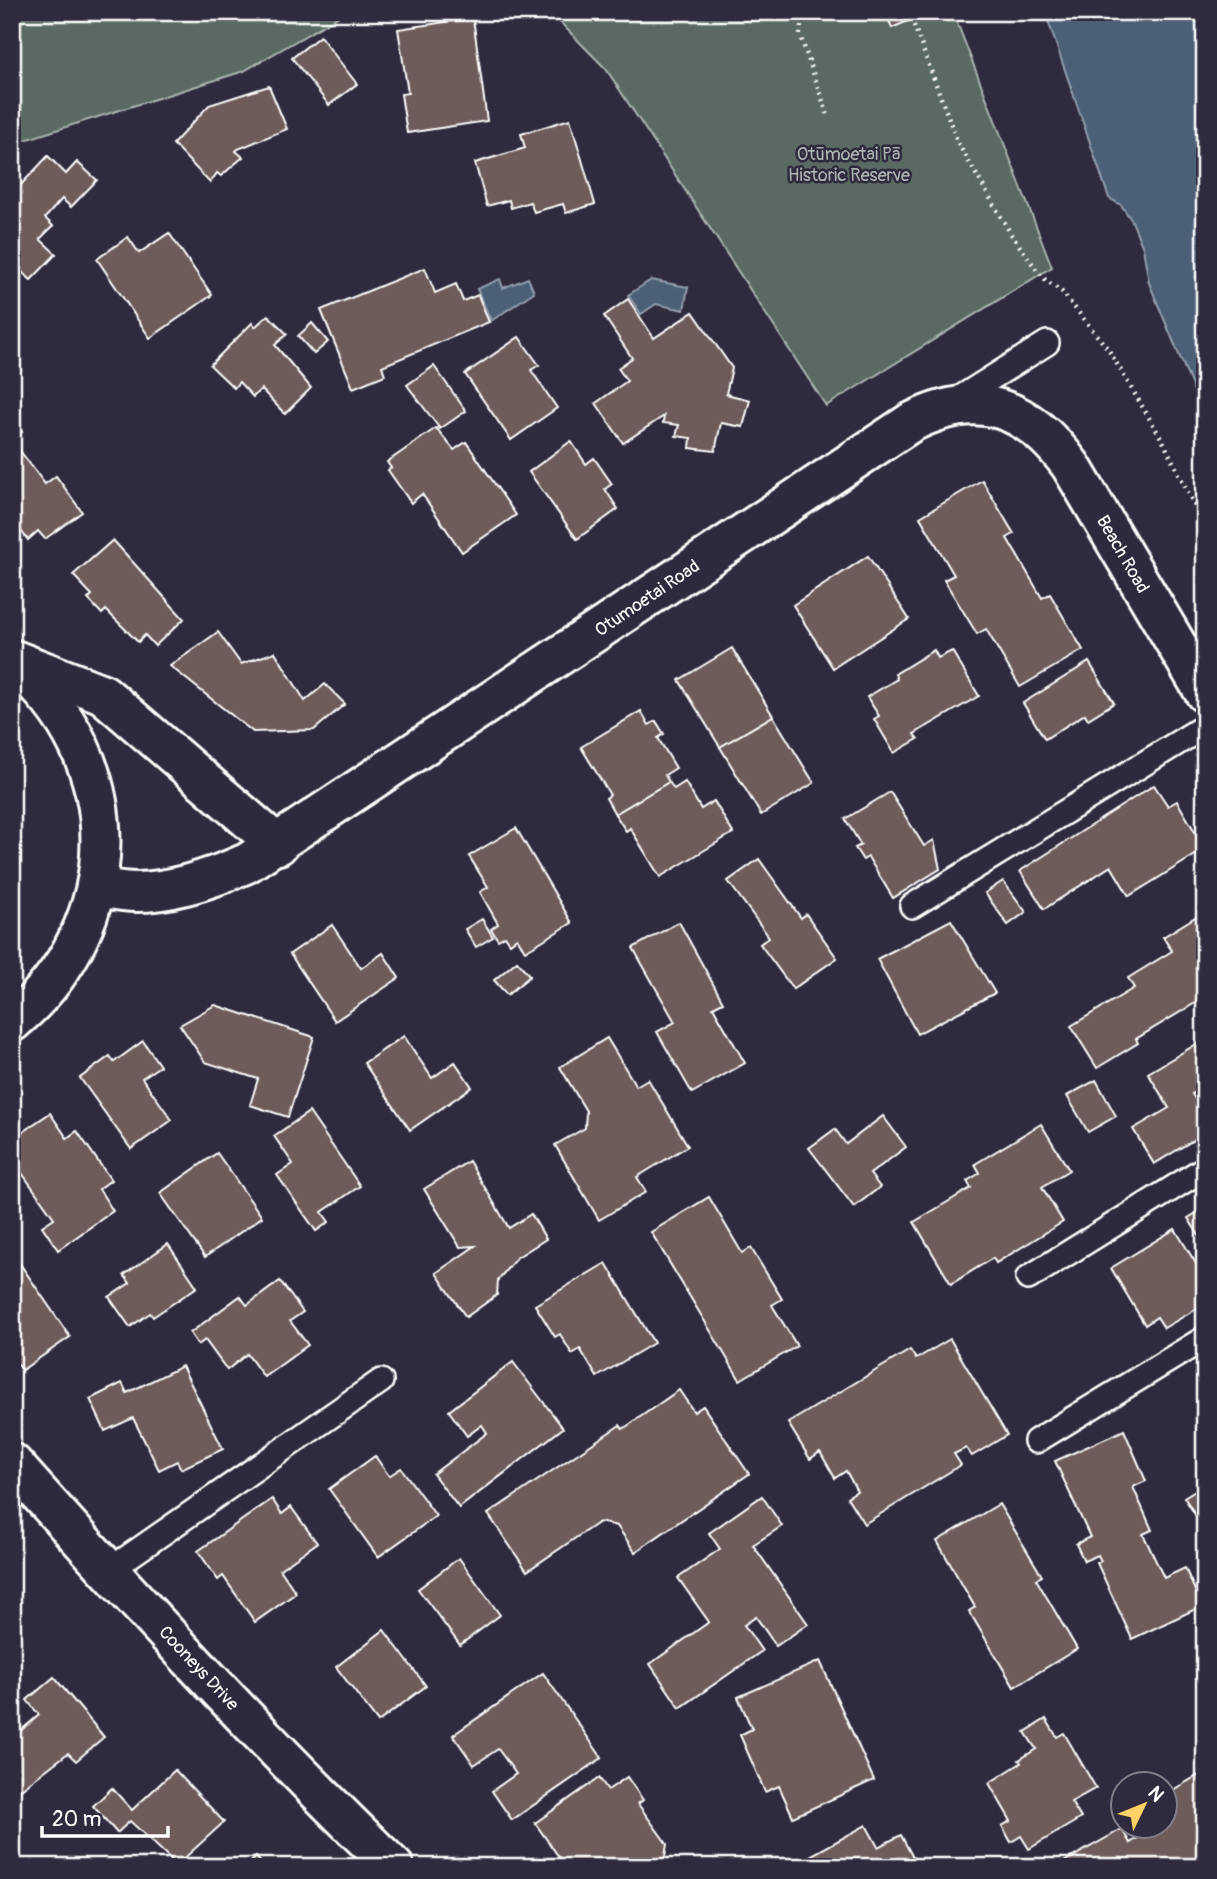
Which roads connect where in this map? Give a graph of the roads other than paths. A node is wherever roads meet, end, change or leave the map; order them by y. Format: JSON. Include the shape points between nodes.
{"nodes":[{"id":1,"x":1047,"y":342,"type":"dead end"},
{"id":2,"x":946,"y":407,"type":"junction"},
{"id":3,"x":1031,"y":422,"type":"joint"},
{"id":4,"x":12,"y":661,"type":"edge"},
{"id":5,"x":1205,"y":693,"type":"edge"},
{"id":6,"x":1205,"y":726,"type":"edge"},
{"id":7,"x":278,"y":845,"type":"junction"},
{"id":8,"x":98,"y":887,"type":"junction"},
{"id":9,"x":912,"y":906,"type":"dead end"},
{"id":10,"x":12,"y":1022,"type":"edge"},
{"id":11,"x":1205,"y":1168,"type":"edge"},
{"id":12,"x":1028,"y":1278,"type":"dead end"},
{"id":13,"x":1205,"y":1338,"type":"edge"},
{"id":14,"x":381,"y":1381,"type":"dead end"},
{"id":15,"x":1035,"y":1441,"type":"dead end"},
{"id":16,"x":12,"y":1463,"type":"edge"},
{"id":17,"x":108,"y":1571,"type":"junction"},
{"id":18,"x":394,"y":1867,"type":"edge"}],
"edges":[{"from":1,"to":2,"type":"lane"},
{"from":2,"to":3,"type":"street","name":"Otumoetai Road","via":[[982,405]]},
{"from":2,"to":7,"type":"street","name":"Otumoetai Road","via":[[910,423],[842,467]]},
{"from":3,"to":5,"type":"street","name":"Beach Road","via":[[1071,466]]},
{"from":4,"to":7,"type":"street","via":[[103,694]]},
{"from":4,"to":8,"type":"street","via":[[56,707],[75,735],[92,775],[100,821]]},
{"from":6,"to":9,"type":"lane"},
{"from":7,"to":8,"type":"street","name":"Otumoetai Road","via":[[247,863],[194,883],[136,892]]},
{"from":8,"to":10,"type":"street","via":[[81,934],[62,968],[41,996]]},
{"from":11,"to":12,"type":"lane"},
{"from":13,"to":15,"type":"lane"},
{"from":14,"to":17,"type":"lane"},
{"from":16,"to":17,"type":"street","name":"Cooneys Drive"},
{"from":17,"to":18,"type":"street","name":"Cooneys Drive","via":[[314,1790]]}]}
